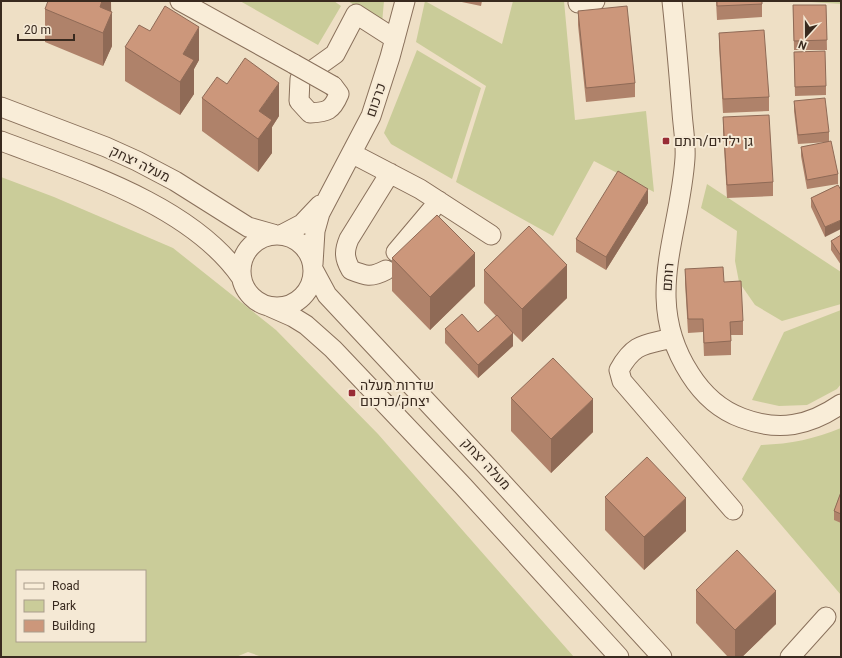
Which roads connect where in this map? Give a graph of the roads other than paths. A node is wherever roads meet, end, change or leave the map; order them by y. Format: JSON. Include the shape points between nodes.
{"nodes":[{"id":1,"x":180,"y":1,"type":"edge"},
{"id":2,"x":404,"y":1,"type":"edge"},
{"id":3,"x":672,"y":1,"type":"edge"},
{"id":4,"x":395,"y":39,"type":"junction"},
{"id":5,"x":1,"y":107,"type":"edge"},
{"id":6,"x":1,"y":141,"type":"edge"},
{"id":7,"x":353,"y":154,"type":"junction"},
{"id":8,"x":390,"y":173,"type":"junction"},
{"id":9,"x":331,"y":191,"type":"junction"},
{"id":10,"x":439,"y":201,"type":"junction"},
{"id":11,"x":277,"y":235,"type":"junction"},
{"id":12,"x":491,"y":235,"type":"dead end"},
{"id":13,"x":396,"y":252,"type":"edge"},
{"id":14,"x":313,"y":266,"type":"junction"},
{"id":15,"x":386,"y":270,"type":"dead end"},
{"id":16,"x":241,"y":277,"type":"junction"},
{"id":17,"x":268,"y":306,"type":"junction"},
{"id":18,"x":672,"y":338,"type":"junction"},
{"id":19,"x":841,"y":404,"type":"edge"},
{"id":20,"x":733,"y":510,"type":"dead end"},
{"id":21,"x":826,"y":617,"type":"dead end"},
{"id":22,"x":619,"y":657,"type":"edge"},
{"id":23,"x":662,"y":657,"type":"edge"},
{"id":24,"x":790,"y":657,"type":"edge"}],
"edges":[{"from":1,"to":4,"type":"street","bridge":true,"via":[[294,64],[333,86],[339,94],[335,105],[326,112],[310,113],[299,101],[300,79],[335,54],[356,14]]},
{"from":2,"to":4,"type":"street","name":"כרכום"},
{"from":3,"to":18,"type":"street","name":"רותם","via":[[686,156],[665,281],[667,321]]},
{"from":4,"to":7,"type":"street","name":"כרכום","via":[[371,116]]},
{"from":5,"to":11,"type":"street","name":"מעלה יצחק","via":[[138,161],[248,227]]},
{"from":6,"to":16,"type":"street","via":[[94,176],[159,208],[196,231],[220,251]]},
{"from":7,"to":8,"type":"street"},
{"from":7,"to":9,"type":"street","name":"כרכום"},
{"from":8,"to":10,"type":"street"},
{"from":8,"to":15,"type":"street","via":[[344,250],[346,262],[351,270],[374,276]]},
{"from":9,"to":11,"type":"street","name":"כרכום","via":[[302,224]]},
{"from":9,"to":14,"type":"street","name":"כרכום","via":[[315,231]]},
{"from":10,"to":12,"type":"street"},
{"from":10,"to":13,"type":"street"},
{"from":11,"to":14,"type":"street","via":[[297,240],[308,252]]},
{"from":11,"to":16,"type":"street","via":[[260,238],[245,252],[241,264]]},
{"from":14,"to":17,"type":"street","via":[[309,289],[303,297],[292,304]]},
{"from":14,"to":23,"type":"street","name":"מעלה יצחק","via":[[327,295]]},
{"from":16,"to":17,"type":"street","via":[[245,289],[256,301]]},
{"from":17,"to":22,"type":"street","via":[[306,325],[333,349],[463,486]]},
{"from":18,"to":19,"type":"street","name":"רותם","via":[[678,356],[698,387],[728,413],[754,423],[786,427],[813,420]]},
{"from":18,"to":20,"type":"street","via":[[639,346],[627,355],[619,370],[622,381]]},
{"from":21,"to":24,"type":"street"}]}
